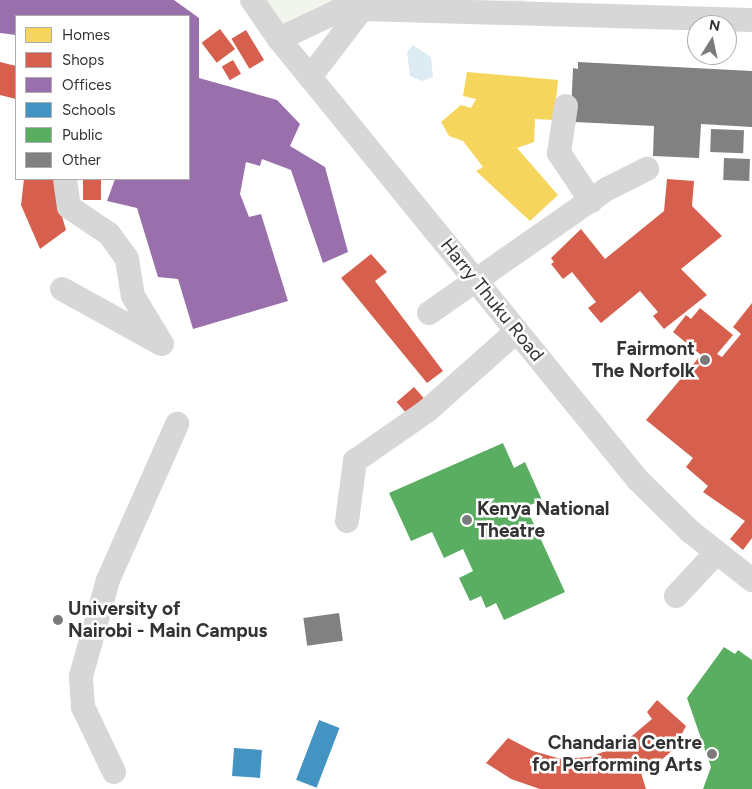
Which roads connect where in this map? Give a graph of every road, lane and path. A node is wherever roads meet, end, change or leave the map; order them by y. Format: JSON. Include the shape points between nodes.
{"nodes":[{"id":1,"x":252,"y":0,"type":"edge"},
{"id":2,"x":523,"y":7,"type":"edge"},
{"id":3,"x":362,"y":9,"type":"junction"},
{"id":4,"x":752,"y":20,"type":"edge"},
{"id":5,"x":279,"y":39,"type":"junction"},
{"id":6,"x":310,"y":77,"type":"junction"},
{"id":7,"x":566,"y":106,"type":"dead end"},
{"id":8,"x":647,"y":168,"type":"dead end"},
{"id":9,"x":65,"y":180,"type":"edge"},
{"id":10,"x":591,"y":201,"type":"junction"},
{"id":11,"x":476,"y":280,"type":"junction"},
{"id":12,"x":62,"y":289,"type":"dead end"},
{"id":13,"x":429,"y":313,"type":"dead end"},
{"id":14,"x":517,"y":331,"type":"junction"},
{"id":15,"x":177,"y":424,"type":"dead end"},
{"id":16,"x":347,"y":521,"type":"dead end"},
{"id":17,"x":716,"y":553,"type":"junction"},
{"id":18,"x":752,"y":580,"type":"edge"},
{"id":19,"x":676,"y":596,"type":"dead end"},
{"id":20,"x":114,"y":772,"type":"dead end"}],
"edges":[{"from":1,"to":5,"type":"street","name":"Harry Thuku Road"},
{"from":2,"to":3,"type":"street"},
{"from":2,"to":4,"type":"street"},
{"from":3,"to":5,"type":"street","via":[[336,12]]},
{"from":3,"to":6,"type":"street"},
{"from":5,"to":6,"type":"street","name":"Harry Thuku Road"},
{"from":6,"to":11,"type":"street","name":"Harry Thuku Road"},
{"from":7,"to":10,"type":"street","via":[[559,153]]},
{"from":8,"to":10,"type":"street"},
{"from":9,"to":12,"type":"street","via":[[69,207],[109,234],[127,259],[133,296],[162,344]]},
{"from":10,"to":11,"type":"street"},
{"from":11,"to":13,"type":"street"},
{"from":11,"to":14,"type":"street","name":"Harry Thuku Road"},
{"from":14,"to":16,"type":"street","via":[[428,410],[355,461]]},
{"from":14,"to":17,"type":"street","name":"Harry Thuku Road","via":[[638,480]]},
{"from":15,"to":20,"type":"street","via":[[108,580],[80,676],[83,707]]},
{"from":17,"to":18,"type":"street","name":"Harry Thuku Road"},
{"from":17,"to":19,"type":"street"}]}
